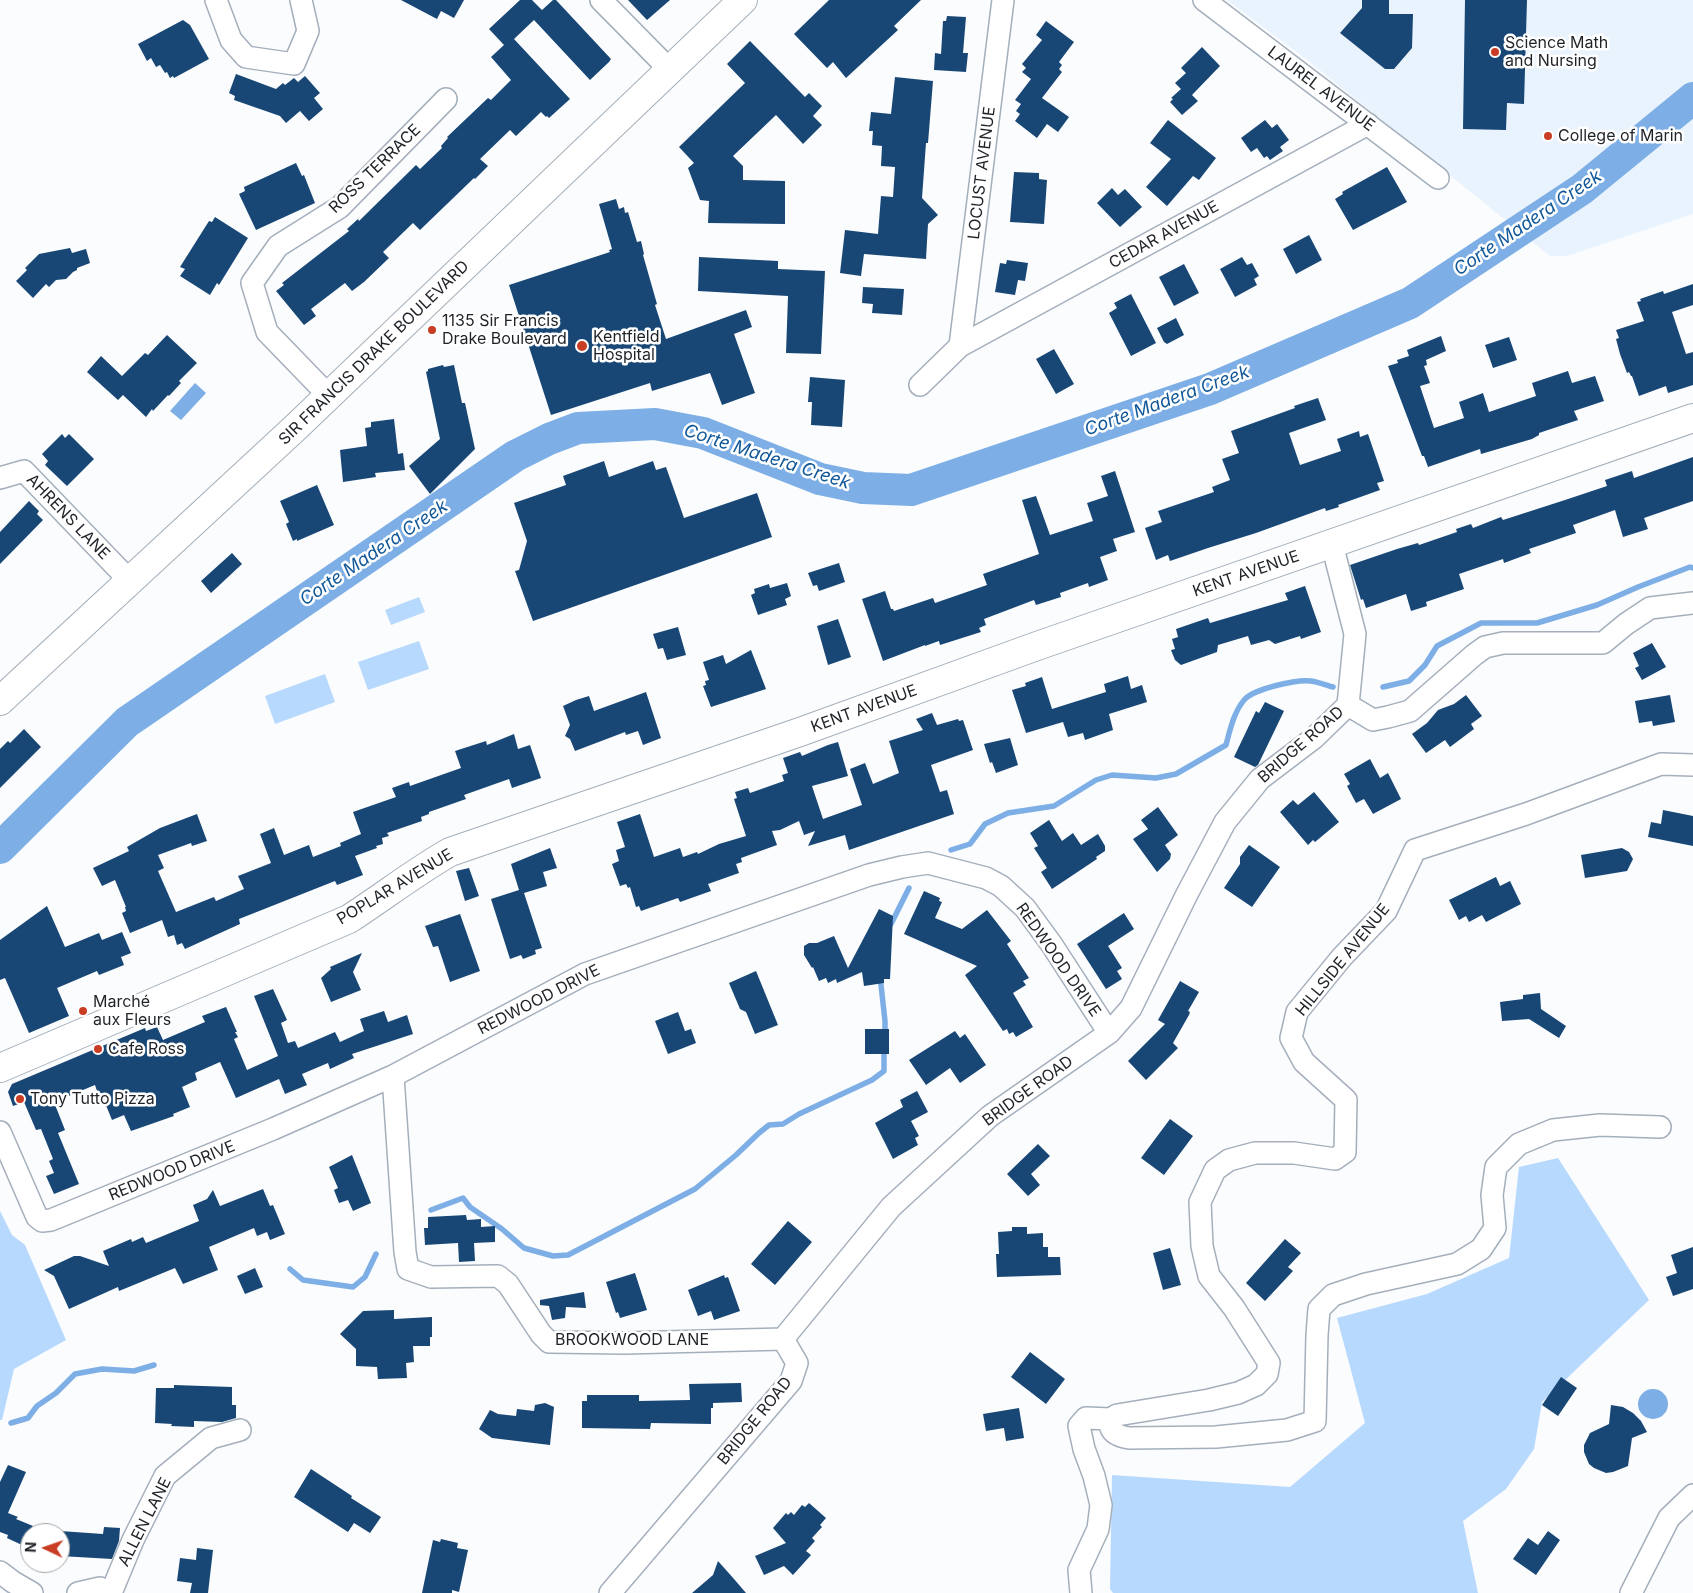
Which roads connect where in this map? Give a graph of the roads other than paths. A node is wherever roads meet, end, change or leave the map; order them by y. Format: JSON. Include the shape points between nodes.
{"nodes":[{"id":1,"x":216,"y":0,"type":"edge"},
{"id":2,"x":301,"y":0,"type":"edge"},
{"id":3,"x":601,"y":0,"type":"edge"},
{"id":4,"x":743,"y":0,"type":"edge"},
{"id":5,"x":1003,"y":0,"type":"edge"},
{"id":6,"x":1204,"y":0,"type":"edge"},
{"id":7,"x":670,"y":70,"type":"junction"},
{"id":8,"x":446,"y":99,"type":"dead end"},
{"id":9,"x":1368,"y":124,"type":"junction"},
{"id":10,"x":1438,"y":178,"type":"dead end"},
{"id":11,"x":960,"y":346,"type":"junction"},
{"id":12,"x":920,"y":386,"type":"dead end"},
{"id":13,"x":329,"y":396,"type":"junction"},
{"id":14,"x":1693,"y":418,"type":"edge"},
{"id":15,"x":0,"y":478,"type":"edge"},
{"id":16,"x":1332,"y":544,"type":"junction"},
{"id":17,"x":130,"y":581,"type":"junction"},
{"id":18,"x":1693,"y":602,"type":"edge"},
{"id":19,"x":0,"y":701,"type":"edge"},
{"id":20,"x":1348,"y":705,"type":"junction"},
{"id":21,"x":800,"y":732,"type":"joint"},
{"id":22,"x":1693,"y":765,"type":"edge"},
{"id":23,"x":1109,"y":1033,"type":"junction"},
{"id":24,"x":0,"y":1068,"type":"edge"},
{"id":25,"x":393,"y":1076,"type":"junction"},
{"id":26,"x":1660,"y":1127,"type":"dead end"},
{"id":27,"x":0,"y":1132,"type":"edge"},
{"id":28,"x":783,"y":1339,"type":"junction"},
{"id":29,"x":1111,"y":1419,"type":"junction"},
{"id":30,"x":240,"y":1430,"type":"dead end"},
{"id":31,"x":1693,"y":1495,"type":"edge"},
{"id":32,"x":0,"y":1572,"type":"edge"},
{"id":33,"x":32,"y":1593,"type":"edge"},
{"id":34,"x":78,"y":1593,"type":"edge"},
{"id":35,"x":111,"y":1593,"type":"edge"},
{"id":36,"x":610,"y":1593,"type":"edge"},
{"id":37,"x":1082,"y":1593,"type":"edge"},
{"id":38,"x":1631,"y":1593,"type":"edge"}],
"edges":[{"from":1,"to":2,"type":"street","via":[[231,40],[246,57],[294,64],[308,31]]},
{"from":3,"to":7,"type":"street"},
{"from":4,"to":7,"type":"street","name":"SIR FRANCIS DRAKE BOULEVARD"},
{"from":5,"to":11,"type":"street","name":"LOCUST AVENUE"},
{"from":6,"to":9,"type":"street","name":"LAUREL AVENUE"},
{"from":7,"to":13,"type":"street","name":"SIR FRANCIS DRAKE BOULEVARD"},
{"from":8,"to":13,"type":"street","name":"ROSS TERRACE","via":[[340,207],[278,246],[252,283],[267,332]]},
{"from":9,"to":10,"type":"street","name":"LAUREL AVENUE"},
{"from":9,"to":11,"type":"street","name":"CEDAR AVENUE"},
{"from":11,"to":12,"type":"street","name":"CEDAR AVENUE"},
{"from":13,"to":17,"type":"street","name":"SIR FRANCIS DRAKE BOULEVARD"},
{"from":14,"to":16,"type":"street","name":"KENT AVENUE"},
{"from":15,"to":17,"type":"street","name":"AHRENS LANE","via":[[24,471]]},
{"from":16,"to":20,"type":"street","name":"BRIDGE ROAD","via":[[1355,634]]},
{"from":16,"to":21,"type":"street","name":"KENT AVENUE"},
{"from":17,"to":19,"type":"street","name":"SIR FRANCIS DRAKE BOULEVARD"},
{"from":18,"to":20,"type":"street","via":[[1650,608],[1603,643],[1503,643],[1485,647],[1410,710],[1388,718],[1373,720]]},
{"from":20,"to":23,"type":"street","name":"BRIDGE ROAD","via":[[1314,738],[1260,778],[1225,822],[1131,1008]]},
{"from":21,"to":24,"type":"street","name":"POPLAR AVENUE","via":[[450,852],[349,918]]},
{"from":22,"to":29,"type":"street","name":"HILLSIDE AVENUE","via":[[1661,764],[1526,814],[1415,850],[1386,911],[1296,1012],[1291,1038],[1304,1062],[1346,1100],[1346,1152],[1335,1159],[1255,1152],[1229,1160],[1215,1170],[1200,1202],[1202,1246],[1209,1276],[1269,1363],[1267,1374],[1256,1385],[1238,1393],[1117,1415]]},
{"from":23,"to":25,"type":"street","name":"REDWOOD DRIVE","via":[[1025,908],[1001,886],[986,878],[928,864],[869,875],[585,974]]},
{"from":23,"to":28,"type":"street","name":"BRIDGE ROAD","via":[[990,1116],[891,1207]]},
{"from":25,"to":27,"type":"street","name":"REDWOOD DRIVE","via":[[52,1220],[42,1221],[37,1217]]},
{"from":25,"to":28,"type":"street","name":"BROOKWOOD LANE","via":[[408,1269],[431,1277],[498,1276],[508,1284],[550,1342]]},
{"from":26,"to":29,"type":"street","via":[[1600,1125],[1553,1130],[1520,1144],[1496,1167],[1492,1194],[1495,1228],[1481,1249],[1456,1264],[1333,1294],[1320,1309],[1315,1421],[1287,1430],[1216,1437],[1129,1438],[1113,1433],[1109,1426]]},
{"from":28,"to":36,"type":"street","name":"BRIDGE ROAD","via":[[797,1363],[791,1381]]},
{"from":29,"to":37,"type":"street","via":[[1086,1418],[1079,1426],[1101,1505],[1098,1529],[1079,1570]]},
{"from":30,"to":35,"type":"street","name":"ALLEN LANE","via":[[212,1438],[165,1476]]},
{"from":31,"to":38,"type":"street","via":[[1670,1518]]},
{"from":32,"to":33,"type":"street"},
{"from":34,"to":35,"type":"street","via":[[100,1588]]}]}
